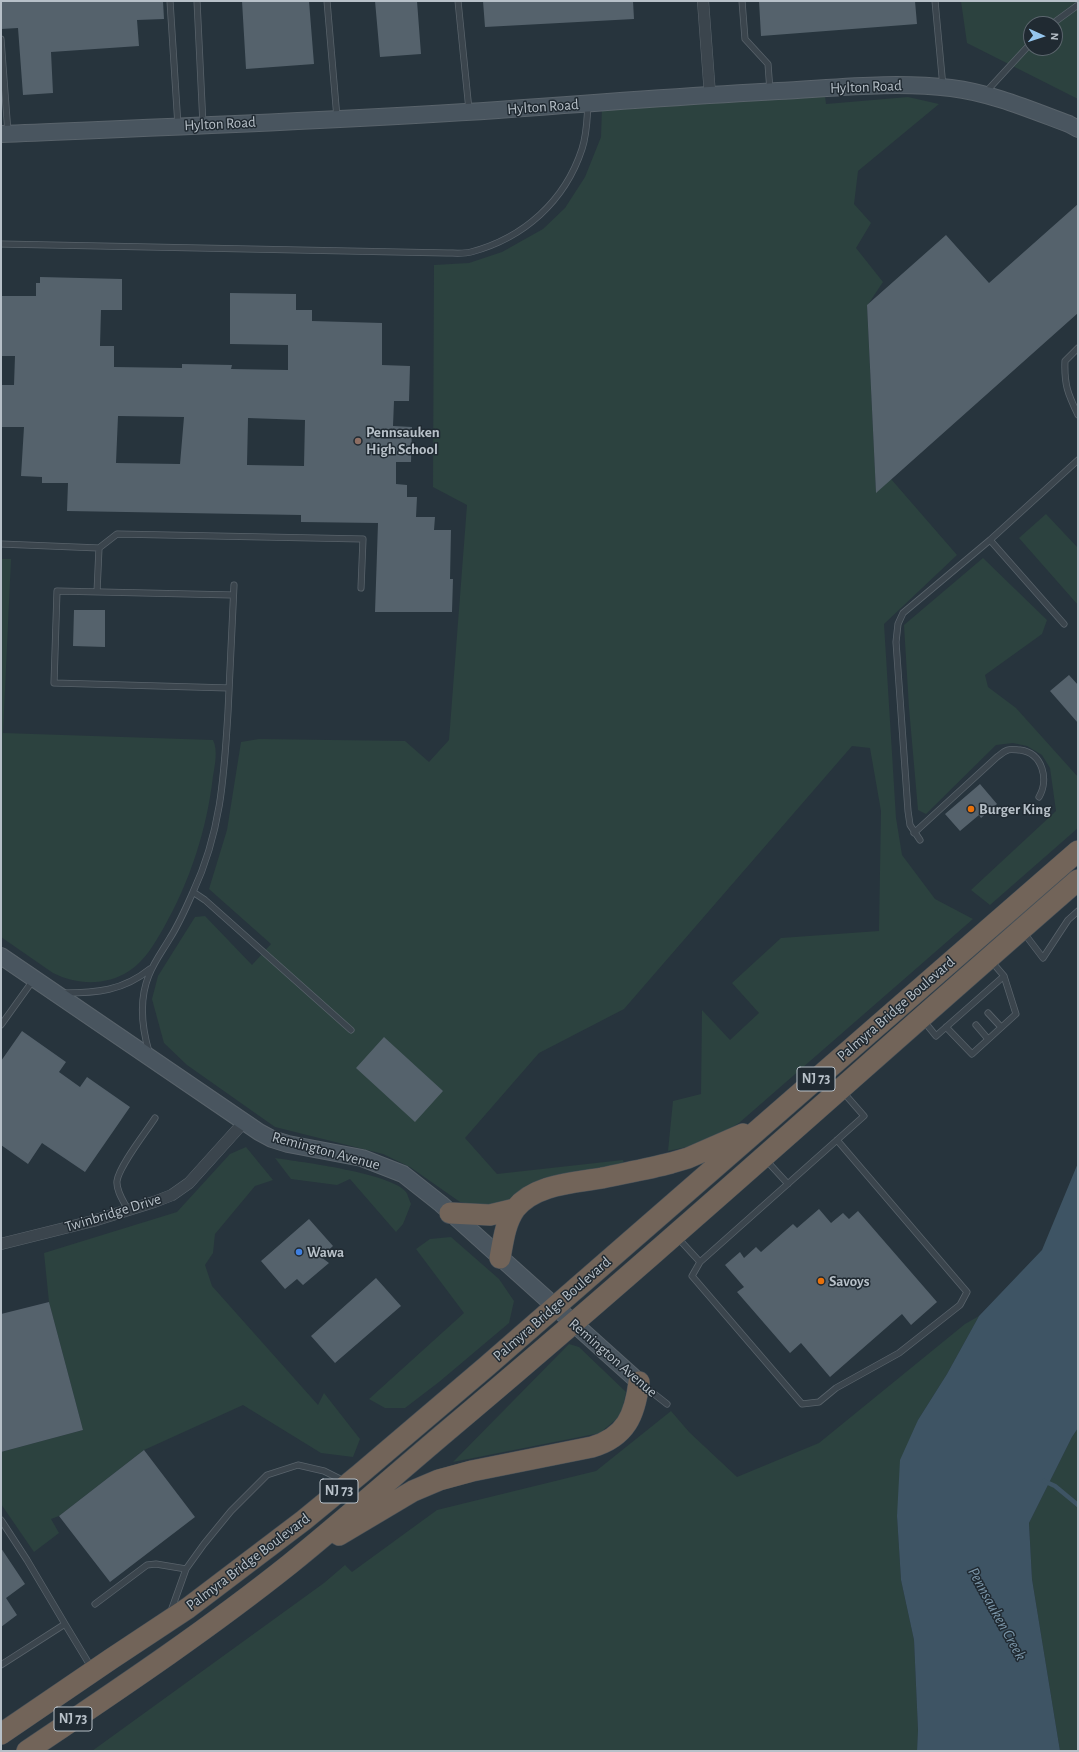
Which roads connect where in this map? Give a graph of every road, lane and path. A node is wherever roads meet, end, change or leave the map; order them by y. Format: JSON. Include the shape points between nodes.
{"nodes":[{"id":1,"x":170,"y":1,"type":"edge"},
{"id":2,"x":197,"y":1,"type":"edge"},
{"id":3,"x":327,"y":1,"type":"edge"},
{"id":4,"x":458,"y":1,"type":"edge"},
{"id":5,"x":703,"y":1,"type":"edge"},
{"id":6,"x":742,"y":1,"type":"edge"},
{"id":7,"x":935,"y":1,"type":"edge"},
{"id":8,"x":1078,"y":5,"type":"edge"},
{"id":9,"x":1063,"y":16,"type":"edge"},
{"id":10,"x":1,"y":39,"type":"edge"},
{"id":11,"x":1023,"y":52,"type":"edge"},
{"id":12,"x":943,"y":87,"type":"junction"},
{"id":13,"x":770,"y":91,"type":"junction"},
{"id":14,"x":984,"y":94,"type":"junction"},
{"id":15,"x":710,"y":95,"type":"junction"},
{"id":16,"x":588,"y":103,"type":"junction"},
{"id":17,"x":470,"y":112,"type":"junction"},
{"id":18,"x":337,"y":118,"type":"junction"},
{"id":19,"x":203,"y":126,"type":"junction"},
{"id":20,"x":178,"y":127,"type":"junction"},
{"id":21,"x":1078,"y":129,"type":"edge"},
{"id":22,"x":4,"y":133,"type":"edge"},
{"id":23,"x":1,"y":244,"type":"edge"},
{"id":24,"x":1078,"y":348,"type":"edge"},
{"id":25,"x":1078,"y":415,"type":"edge"},
{"id":26,"x":1078,"y":460,"type":"edge"},
{"id":27,"x":990,"y":540,"type":"junction"},
{"id":28,"x":1,"y":544,"type":"edge"},
{"id":29,"x":99,"y":548,"type":"junction"},
{"id":30,"x":234,"y":585,"type":"dead end"},
{"id":31,"x":361,"y":588,"type":"dead end"},
{"id":32,"x":97,"y":592,"type":"junction"},
{"id":33,"x":233,"y":595,"type":"junction"},
{"id":34,"x":1064,"y":624,"type":"dead end"},
{"id":35,"x":229,"y":688,"type":"junction"},
{"id":36,"x":1039,"y":797,"type":"dead end"},
{"id":37,"x":914,"y":833,"type":"junction"},
{"id":38,"x":920,"y":840,"type":"dead end"},
{"id":39,"x":1078,"y":851,"type":"edge"},
{"id":40,"x":1078,"y":881,"type":"edge"},
{"id":41,"x":193,"y":892,"type":"junction"},
{"id":42,"x":1078,"y":911,"type":"edge"},
{"id":43,"x":1021,"y":929,"type":"junction"},
{"id":44,"x":1,"y":956,"type":"edge"},
{"id":45,"x":988,"y":958,"type":"junction"},
{"id":46,"x":152,"y":968,"type":"junction"},
{"id":47,"x":1004,"y":976,"type":"junction"},
{"id":48,"x":34,"y":979,"type":"junction"},
{"id":49,"x":54,"y":992,"type":"junction"},
{"id":50,"x":988,"y":1013,"type":"dead end"},
{"id":51,"x":920,"y":1017,"type":"junction"},
{"id":52,"x":1,"y":1025,"type":"edge"},
{"id":53,"x":976,"y":1025,"type":"dead end"},
{"id":54,"x":946,"y":1027,"type":"junction"},
{"id":55,"x":1001,"y":1027,"type":"junction"},
{"id":56,"x":351,"y":1030,"type":"dead end"},
{"id":57,"x":988,"y":1039,"type":"junction"},
{"id":58,"x":151,"y":1058,"type":"junction"},
{"id":59,"x":840,"y":1089,"type":"junction"},
{"id":60,"x":155,"y":1118,"type":"dead end"},
{"id":61,"x":244,"y":1122,"type":"junction"},
{"id":62,"x":765,"y":1123,"type":"junction"},
{"id":63,"x":837,"y":1140,"type":"junction"},
{"id":64,"x":764,"y":1158,"type":"junction"},
{"id":65,"x":788,"y":1184,"type":"junction"},
{"id":66,"x":515,"y":1209,"type":"junction"},
{"id":67,"x":128,"y":1210,"type":"junction"},
{"id":68,"x":450,"y":1213,"type":"junction"},
{"id":69,"x":676,"y":1236,"type":"junction"},
{"id":70,"x":1,"y":1244,"type":"edge"},
{"id":71,"x":500,"y":1258,"type":"junction"},
{"id":72,"x":700,"y":1262,"type":"junction"},
{"id":73,"x":554,"y":1307,"type":"junction"},
{"id":74,"x":574,"y":1324,"type":"junction"},
{"id":75,"x":639,"y":1382,"type":"junction"},
{"id":76,"x":667,"y":1404,"type":"dead end"},
{"id":77,"x":348,"y":1483,"type":"junction"},
{"id":78,"x":1,"y":1520,"type":"edge"},
{"id":79,"x":290,"y":1563,"type":"junction"},
{"id":80,"x":186,"y":1569,"type":"junction"},
{"id":81,"x":95,"y":1604,"type":"dead end"},
{"id":82,"x":166,"y":1622,"type":"junction"},
{"id":83,"x":65,"y":1624,"type":"junction"},
{"id":84,"x":1,"y":1665,"type":"edge"},
{"id":85,"x":93,"y":1671,"type":"junction"},
{"id":86,"x":120,"y":1688,"type":"junction"},
{"id":87,"x":1,"y":1734,"type":"edge"},
{"id":88,"x":27,"y":1751,"type":"edge"},
{"id":89,"x":54,"y":1751,"type":"edge"}],
"edges":[{"from":1,"to":20,"type":"lane"},
{"from":2,"to":19,"type":"lane"},
{"from":3,"to":18,"type":"lane"},
{"from":4,"to":17,"type":"lane"},
{"from":5,"to":15,"type":"street"},
{"from":6,"to":13,"type":"lane","via":[[745,39],[768,64]]},
{"from":7,"to":12,"type":"lane"},
{"from":8,"to":9,"type":"lane"},
{"from":10,"to":22,"type":"lane"},
{"from":11,"to":14,"type":"lane"},
{"from":12,"to":13,"type":"street","name":"Hylton Road","via":[[866,86]]},
{"from":12,"to":14,"type":"street","name":"Hylton Road"},
{"from":13,"to":15,"type":"street","name":"Hylton Road"},
{"from":14,"to":21,"type":"street","name":"Hylton Road"},
{"from":15,"to":16,"type":"street","name":"Hylton Road"},
{"from":16,"to":17,"type":"street","name":"Hylton Road"},
{"from":16,"to":23,"type":"lane","via":[[587,129],[582,148],[568,181],[552,203],[535,220],[505,240],[470,252]]},
{"from":17,"to":18,"type":"street","name":"Hylton Road"},
{"from":18,"to":19,"type":"street","name":"Hylton Road"},
{"from":19,"to":20,"type":"street","name":"Hylton Road"},
{"from":20,"to":22,"type":"street","name":"Hylton Road"},
{"from":24,"to":25,"type":"lane","via":[[1065,361],[1064,373],[1066,389]]},
{"from":26,"to":27,"type":"lane"},
{"from":27,"to":34,"type":"lane"},
{"from":27,"to":37,"type":"lane","via":[[903,613],[898,624],[896,642],[908,811]]},
{"from":28,"to":29,"type":"lane"},
{"from":29,"to":31,"type":"lane","via":[[117,534],[363,539]]},
{"from":29,"to":32,"type":"lane"},
{"from":30,"to":33,"type":"lane"},
{"from":32,"to":33,"type":"lane"},
{"from":32,"to":35,"type":"lane","via":[[57,591],[54,683]]},
{"from":33,"to":35,"type":"lane"},
{"from":35,"to":41,"type":"lane","via":[[220,809],[207,858]]},
{"from":36,"to":37,"type":"lane","via":[[1044,778],[1040,763],[1028,752],[1008,750],[997,757]]},
{"from":37,"to":38,"type":"lane"},
{"from":39,"to":62,"type":"highway","name":"Palmyra Bridge Boulevard","number":"NJ 73"},
{"from":40,"to":43,"type":"highway","name":"Palmyra Bridge Boulevard","number":"NJ 73"},
{"from":41,"to":46,"type":"lane","via":[[171,937]]},
{"from":41,"to":56,"type":"lane"},
{"from":42,"to":43,"type":"lane","via":[[1068,920],[1043,958]]},
{"from":43,"to":45,"type":"highway","name":"Palmyra Bridge Boulevard","number":"NJ 73"},
{"from":44,"to":48,"type":"street","name":"Remington Avenue"},
{"from":45,"to":47,"type":"lane"},
{"from":45,"to":51,"type":"highway","name":"Palmyra Bridge Boulevard","number":"NJ 73"},
{"from":46,"to":49,"type":"lane","via":[[140,978],[100,992]]},
{"from":46,"to":58,"type":"lane","via":[[145,986],[143,1002],[144,1032]]},
{"from":47,"to":54,"type":"lane"},
{"from":47,"to":55,"type":"lane","via":[[1016,1014]]},
{"from":48,"to":49,"type":"street","name":"Remington Avenue"},
{"from":48,"to":52,"type":"lane"},
{"from":49,"to":58,"type":"street","name":"Remington Avenue"},
{"from":50,"to":55,"type":"lane"},
{"from":51,"to":54,"type":"lane","via":[[936,1036]]},
{"from":51,"to":59,"type":"highway","name":"Palmyra Bridge Boulevard","number":"NJ 73"},
{"from":53,"to":57,"type":"lane"},
{"from":54,"to":57,"type":"lane","via":[[972,1054]]},
{"from":55,"to":57,"type":"lane"},
{"from":58,"to":61,"type":"street","name":"Remington Avenue"},
{"from":59,"to":63,"type":"lane","via":[[864,1116]]},
{"from":59,"to":64,"type":"highway","name":"Palmyra Bridge Boulevard","number":"NJ 73"},
{"from":60,"to":67,"type":"lane","via":[[120,1171],[117,1182]]},
{"from":61,"to":67,"type":"street","name":"Twinbridge Drive","via":[[189,1183],[172,1195]]},
{"from":61,"to":68,"type":"street","name":"Remington Avenue","via":[[272,1140],[362,1158],[403,1174]]},
{"from":62,"to":66,"type":"highway","via":[[688,1158],[542,1191],[523,1201]]},
{"from":62,"to":73,"type":"highway","name":"Palmyra Bridge Boulevard","number":"NJ 73"},
{"from":63,"to":65,"type":"lane"},
{"from":63,"to":72,"type":"lane","via":[[966,1292],[960,1305],[899,1353],[836,1388],[819,1402],[802,1404],[692,1276]]},
{"from":64,"to":65,"type":"lane"},
{"from":64,"to":69,"type":"highway","name":"Palmyra Bridge Boulevard","number":"NJ 73"},
{"from":65,"to":72,"type":"lane"},
{"from":66,"to":68,"type":"highway","via":[[490,1215]]},
{"from":66,"to":71,"type":"highway","via":[[506,1227]]},
{"from":67,"to":70,"type":"street","name":"Twinbridge Drive"},
{"from":68,"to":71,"type":"street","name":"Remington Avenue"},
{"from":69,"to":72,"type":"lane"},
{"from":69,"to":74,"type":"highway","name":"Palmyra Bridge Boulevard","number":"NJ 73"},
{"from":71,"to":73,"type":"street","name":"Remington Avenue"},
{"from":73,"to":74,"type":"street","name":"Remington Avenue"},
{"from":73,"to":77,"type":"highway","name":"Palmyra Bridge Boulevard","number":"NJ 73"},
{"from":74,"to":75,"type":"street","name":"Remington Avenue"},
{"from":74,"to":79,"type":"highway","name":"Palmyra Bridge Boulevard","number":"NJ 73"},
{"from":75,"to":76,"type":"lane","name":"Remington Avenue"},
{"from":75,"to":79,"type":"highway","via":[[631,1416],[626,1425],[610,1440],[592,1447],[453,1476],[426,1485]]},
{"from":77,"to":80,"type":"lane","via":[[324,1471],[298,1465],[267,1475],[231,1511]]},
{"from":77,"to":82,"type":"highway","name":"Palmyra Bridge Boulevard","number":"NJ 73","via":[[223,1582]]},
{"from":78,"to":83,"type":"lane"},
{"from":79,"to":86,"type":"highway","name":"Palmyra Bridge Boulevard","number":"NJ 73"},
{"from":80,"to":81,"type":"lane","via":[[147,1564]]},
{"from":80,"to":82,"type":"lane"},
{"from":82,"to":85,"type":"highway","name":"Palmyra Bridge Boulevard","number":"NJ 73"},
{"from":83,"to":84,"type":"lane"},
{"from":83,"to":85,"type":"lane"},
{"from":85,"to":87,"type":"highway","name":"Palmyra Bridge Boulevard","number":"NJ 73"},
{"from":86,"to":88,"type":"highway","name":"Palmyra Bridge Boulevard","number":"NJ 73"},
{"from":86,"to":89,"type":"highway"}]}
